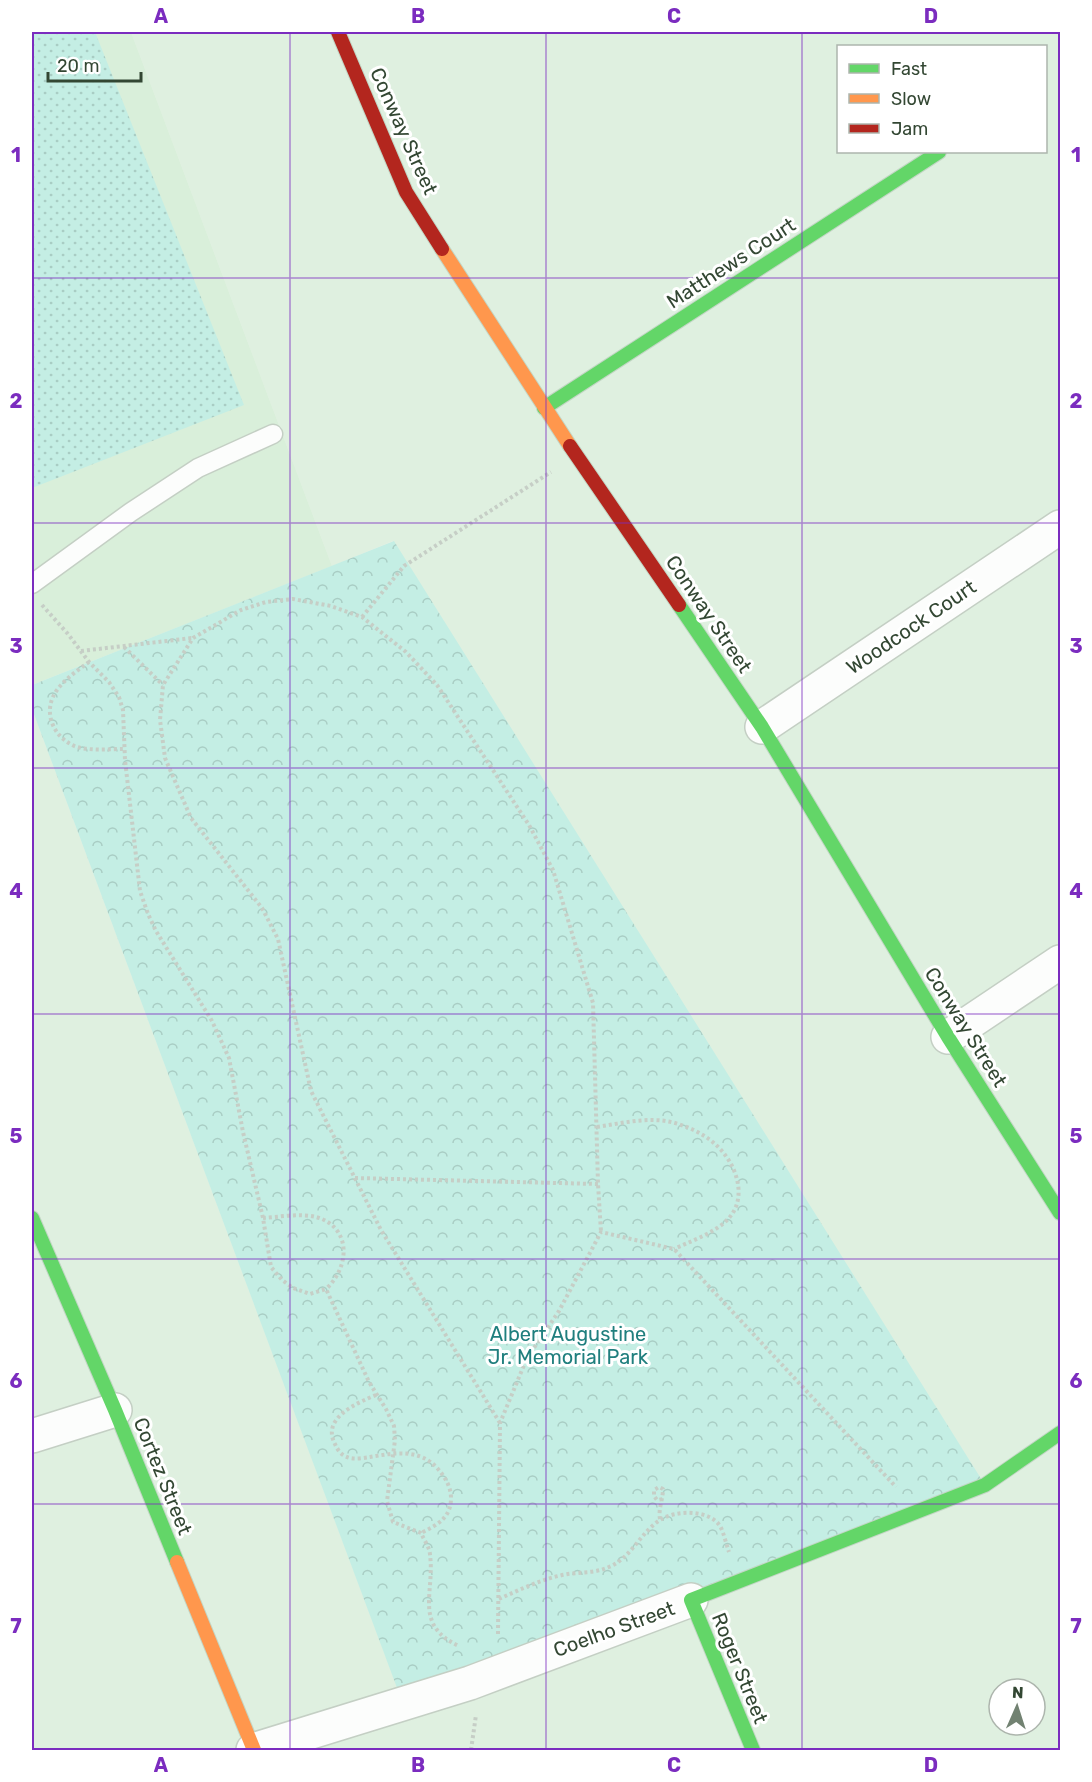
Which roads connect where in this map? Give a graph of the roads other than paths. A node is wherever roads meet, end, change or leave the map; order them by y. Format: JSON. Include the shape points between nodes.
{"nodes":[{"id":1,"x":338,"y":32,"type":"edge"},
{"id":2,"x":937,"y":153,"type":"edge"},
{"id":3,"x":544,"y":408,"type":"junction"},
{"id":4,"x":273,"y":434,"type":"dead end"},
{"id":5,"x":1060,"y":527,"type":"edge"},
{"id":6,"x":32,"y":584,"type":"edge"},
{"id":7,"x":762,"y":727,"type":"junction"},
{"id":8,"x":1060,"y":963,"type":"edge"},
{"id":9,"x":948,"y":1037,"type":"junction"},
{"id":10,"x":1060,"y":1213,"type":"edge"},
{"id":11,"x":32,"y":1218,"type":"edge"},
{"id":12,"x":115,"y":1410,"type":"junction"},
{"id":13,"x":1060,"y":1433,"type":"edge"},
{"id":14,"x":32,"y":1436,"type":"edge"},
{"id":15,"x":691,"y":1600,"type":"junction"},
{"id":16,"x":253,"y":1750,"type":"edge"},
{"id":17,"x":753,"y":1750,"type":"edge"}],
"edges":[{"from":1,"to":3,"type":"street","name":"Conway Street","via":[[406,192]]},
{"from":2,"to":3,"type":"street","name":"Matthews Court"},
{"from":3,"to":7,"type":"street","name":"Conway Street"},
{"from":4,"to":6,"type":"lane","via":[[198,468]]},
{"from":5,"to":7,"type":"street","name":"Woodcock Court"},
{"from":7,"to":9,"type":"street","name":"Conway Street"},
{"from":8,"to":9,"type":"street"},
{"from":9,"to":10,"type":"street","name":"Conway Street"},
{"from":11,"to":12,"type":"street","name":"Cortez Street"},
{"from":12,"to":14,"type":"street"},
{"from":12,"to":16,"type":"street","name":"Cortez Street"},
{"from":13,"to":15,"type":"street","name":"Coelho Street","via":[[985,1485]]},
{"from":15,"to":16,"type":"street","name":"Coelho Street","via":[[470,1683]]},
{"from":15,"to":17,"type":"street","name":"Roger Street"}]}
